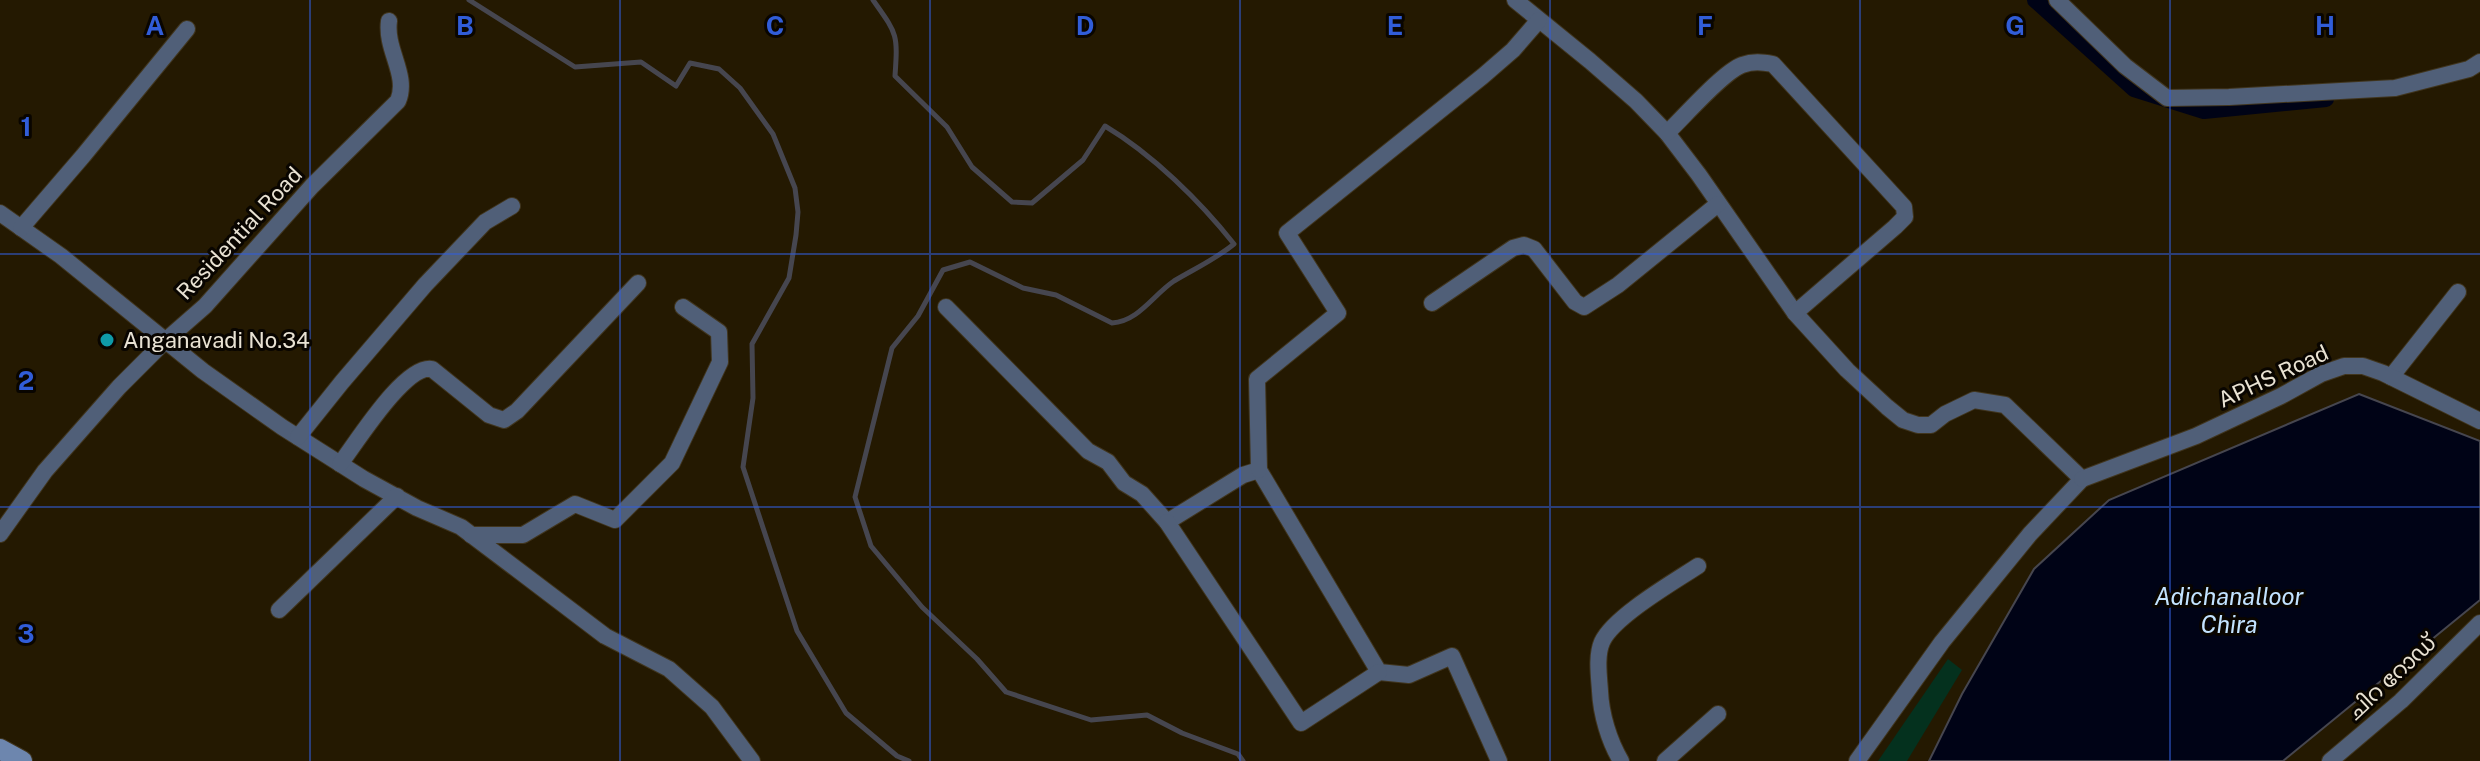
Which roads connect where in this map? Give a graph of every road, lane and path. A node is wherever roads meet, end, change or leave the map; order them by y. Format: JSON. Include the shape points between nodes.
{"nodes":[{"id":1,"x":1515,"y":0,"type":"edge"},
{"id":2,"x":2057,"y":0,"type":"edge"},
{"id":3,"x":1539,"y":20,"type":"junction"},
{"id":4,"x":389,"y":21,"type":"dead end"},
{"id":5,"x":187,"y":29,"type":"dead end"},
{"id":6,"x":2480,"y":62,"type":"edge"},
{"id":7,"x":1667,"y":133,"type":"junction"},
{"id":8,"x":1718,"y":204,"type":"junction"},
{"id":9,"x":512,"y":206,"type":"dead end"},
{"id":10,"x":0,"y":213,"type":"edge"},
{"id":11,"x":21,"y":228,"type":"junction"},
{"id":12,"x":638,"y":283,"type":"dead end"},
{"id":13,"x":2458,"y":292,"type":"dead end"},
{"id":14,"x":1432,"y":303,"type":"dead end"},
{"id":15,"x":683,"y":307,"type":"dead end"},
{"id":16,"x":946,"y":307,"type":"dead end"},
{"id":17,"x":1795,"y":313,"type":"junction"},
{"id":18,"x":165,"y":341,"type":"junction"},
{"id":19,"x":2391,"y":377,"type":"junction"},
{"id":20,"x":2480,"y":421,"type":"edge"},
{"id":21,"x":298,"y":437,"type":"junction"},
{"id":22,"x":340,"y":464,"type":"junction"},
{"id":23,"x":1259,"y":470,"type":"junction"},
{"id":24,"x":2082,"y":479,"type":"junction"},
{"id":25,"x":397,"y":496,"type":"junction"},
{"id":26,"x":1167,"y":522,"type":"junction"},
{"id":27,"x":0,"y":534,"type":"edge"},
{"id":28,"x":471,"y":535,"type":"junction"},
{"id":29,"x":1698,"y":566,"type":"dead end"},
{"id":30,"x":279,"y":610,"type":"dead end"},
{"id":31,"x":2480,"y":623,"type":"edge"},
{"id":32,"x":1379,"y":672,"type":"junction"},
{"id":33,"x":1718,"y":714,"type":"dead end"},
{"id":34,"x":0,"y":749,"type":"edge"},
{"id":35,"x":22,"y":761,"type":"edge"},
{"id":36,"x":752,"y":761,"type":"edge"},
{"id":37,"x":1499,"y":761,"type":"edge"},
{"id":38,"x":1621,"y":761,"type":"edge"},
{"id":39,"x":1665,"y":761,"type":"edge"},
{"id":40,"x":1857,"y":761,"type":"edge"},
{"id":41,"x":2330,"y":761,"type":"edge"}],
"edges":[{"from":1,"to":3,"type":"street"},
{"from":2,"to":6,"type":"street","via":[[2125,66],[2167,98],[2395,88]]},
{"from":3,"to":7,"type":"street"},
{"from":3,"to":23,"type":"street","via":[[1483,76],[1287,233],[1338,313],[1257,379]]},
{"from":4,"to":18,"type":"street","name":"Residential Road","via":[[403,90],[398,101],[312,186],[205,306]]},
{"from":5,"to":11,"type":"street"},
{"from":7,"to":8,"type":"street"},
{"from":7,"to":17,"type":"street","via":[[1739,66],[1773,64],[1904,207],[1905,217],[1895,227]]},
{"from":8,"to":14,"type":"street","via":[[1584,307],[1534,249],[1524,245]]},
{"from":8,"to":17,"type":"street"},
{"from":9,"to":21,"type":"street","via":[[485,222],[425,285]]},
{"from":10,"to":11,"type":"street"},
{"from":11,"to":18,"type":"street"},
{"from":12,"to":22,"type":"street","via":[[504,420],[489,415],[424,367],[399,386]]},
{"from":13,"to":19,"type":"street"},
{"from":15,"to":28,"type":"street","via":[[719,332],[720,362],[672,463],[615,520],[575,504],[523,535]]},
{"from":16,"to":26,"type":"street","via":[[1088,451],[1108,462]]},
{"from":17,"to":24,"type":"street","via":[[1903,420],[1931,425],[1974,400],[2005,405]]},
{"from":18,"to":21,"type":"street"},
{"from":18,"to":27,"type":"street","name":"Residential Road","via":[[45,471]]},
{"from":19,"to":20,"type":"street","name":"APHS Road"},
{"from":19,"to":24,"type":"street","name":"APHS Road","via":[[2363,366],[2344,366],[2196,436]]},
{"from":21,"to":22,"type":"street"},
{"from":22,"to":25,"type":"street"},
{"from":23,"to":26,"type":"street"},
{"from":23,"to":32,"type":"street"},
{"from":24,"to":40,"type":"street","via":[[1942,642]]},
{"from":25,"to":28,"type":"street"},
{"from":25,"to":30,"type":"street"},
{"from":26,"to":32,"type":"street","via":[[1301,723]]},
{"from":28,"to":36,"type":"street","via":[[605,636],[669,669],[712,707]]},
{"from":29,"to":38,"type":"street","via":[[1623,617],[1602,642],[1601,699]]},
{"from":31,"to":41,"type":"street","name":"ചിറ റോഡ്"},
{"from":32,"to":37,"type":"street","via":[[1409,675],[1452,656]]},
{"from":33,"to":39,"type":"street"},
{"from":34,"to":35,"type":"main road"}]}
